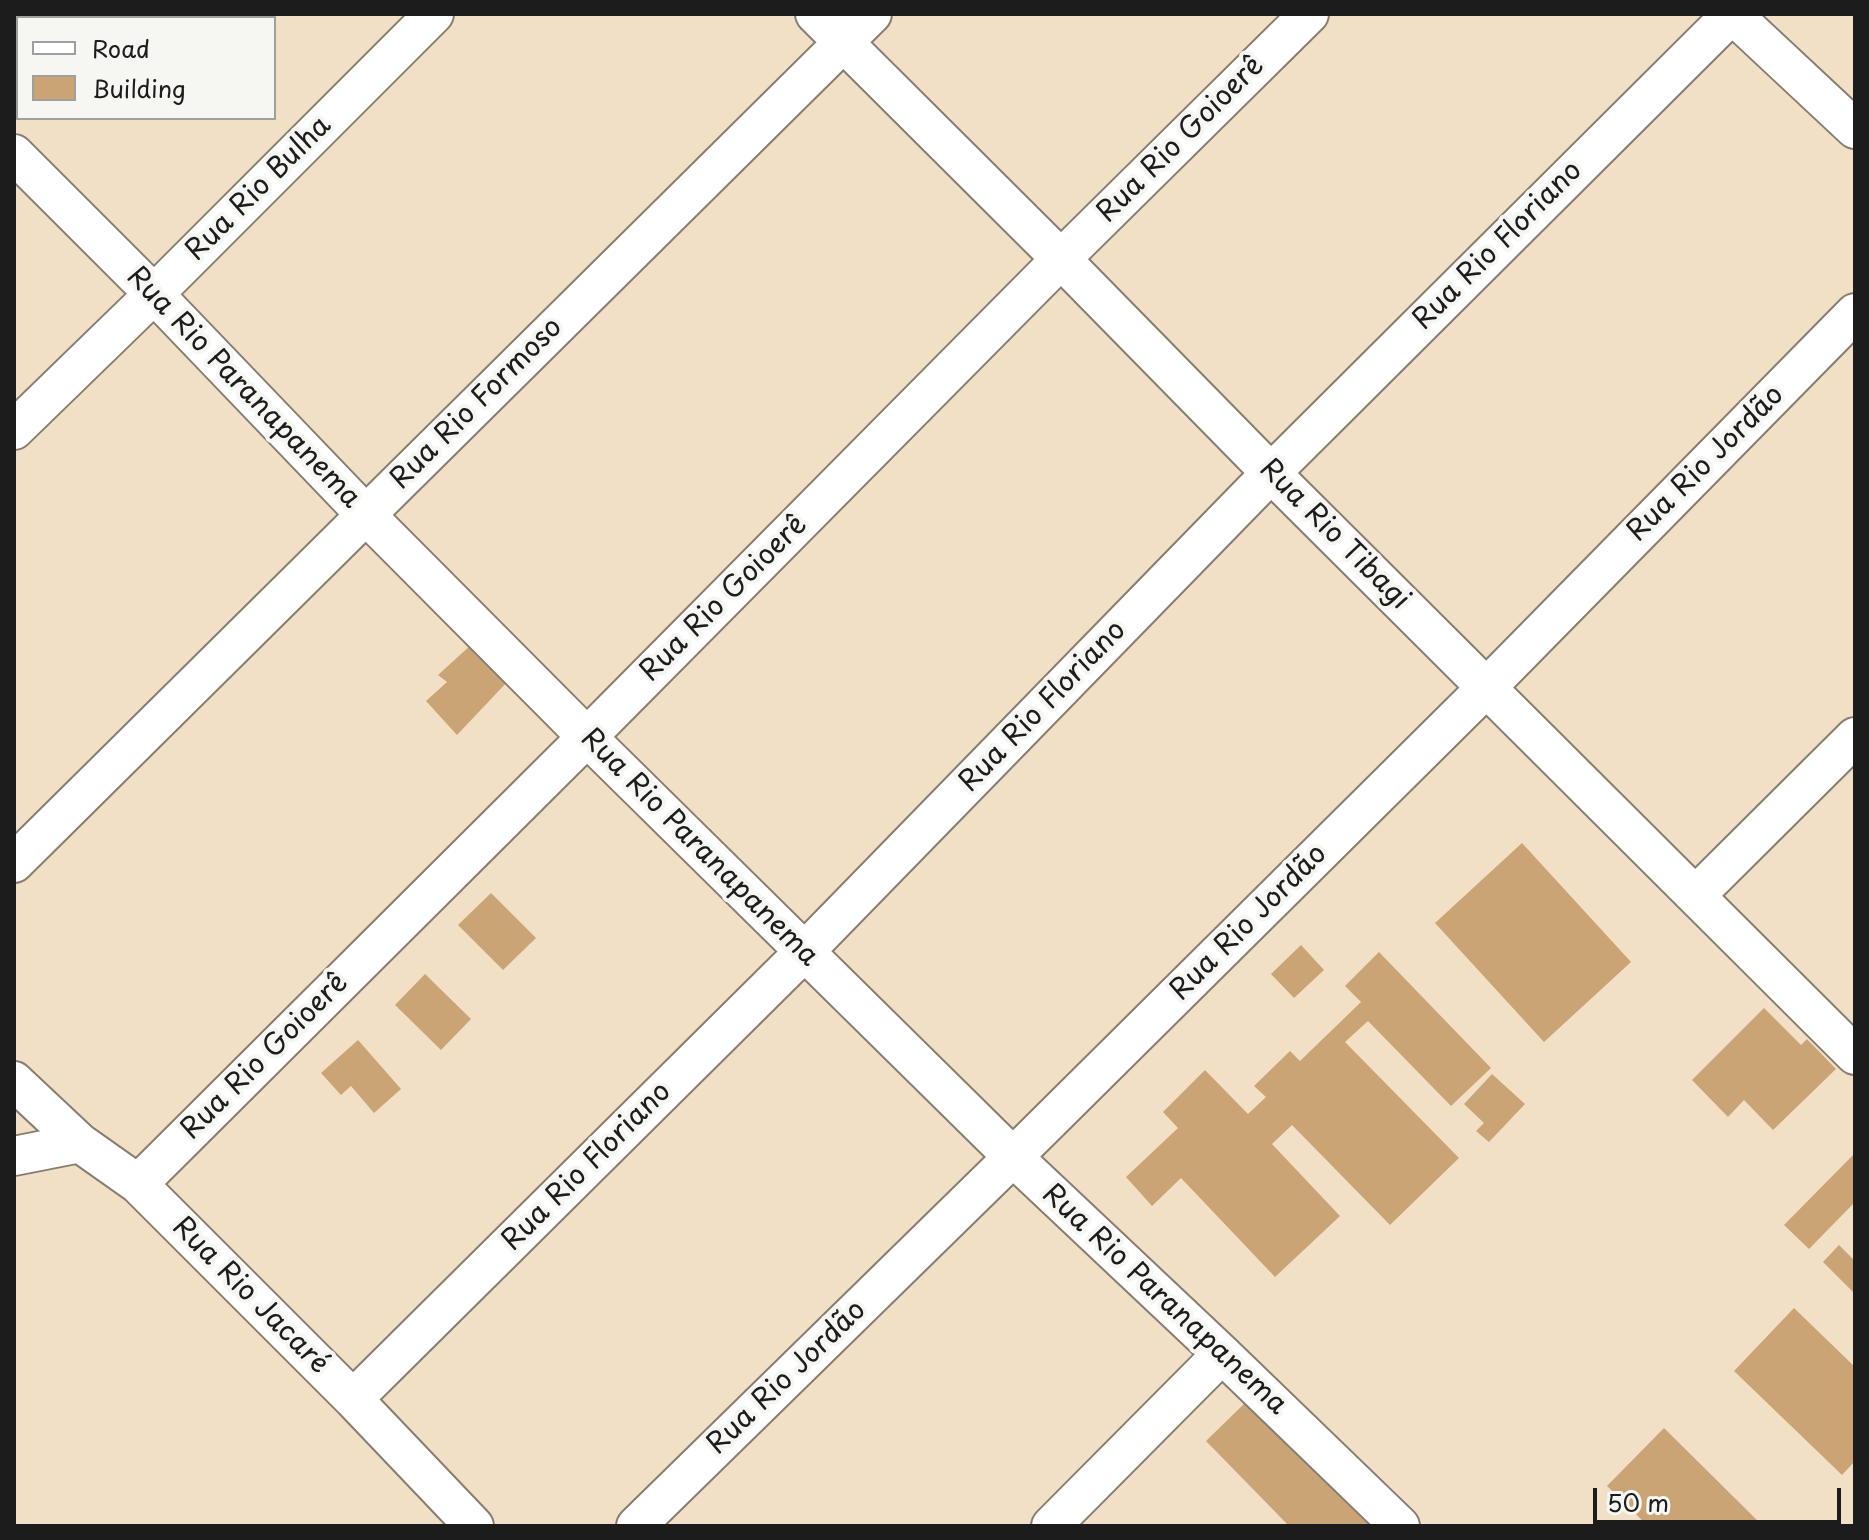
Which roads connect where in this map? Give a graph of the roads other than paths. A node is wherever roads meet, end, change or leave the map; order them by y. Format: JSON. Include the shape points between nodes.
{"nodes":[{"id":1,"x":434,"y":14,"type":"edge"},
{"id":2,"x":815,"y":14,"type":"edge"},
{"id":3,"x":872,"y":14,"type":"edge"},
{"id":4,"x":1309,"y":14,"type":"edge"},
{"id":5,"x":1732,"y":14,"type":"edge"},
{"id":6,"x":844,"y":42,"type":"junction"},
{"id":7,"x":1855,"y":129,"type":"edge"},
{"id":8,"x":14,"y":154,"type":"edge"},
{"id":9,"x":1061,"y":259,"type":"junction"},
{"id":10,"x":154,"y":294,"type":"junction"},
{"id":11,"x":1855,"y":313,"type":"edge"},
{"id":12,"x":14,"y":430,"type":"edge"},
{"id":13,"x":1271,"y":473,"type":"junction"},
{"id":14,"x":366,"y":515,"type":"junction"},
{"id":15,"x":1487,"y":687,"type":"junction"},
{"id":16,"x":587,"y":737,"type":"junction"},
{"id":17,"x":1855,"y":737,"type":"edge"},
{"id":18,"x":14,"y":863,"type":"edge"},
{"id":19,"x":1696,"y":895,"type":"junction"},
{"id":20,"x":804,"y":952,"type":"junction"},
{"id":21,"x":1855,"y":1055,"type":"edge"},
{"id":22,"x":17,"y":1087,"type":"edge"},
{"id":23,"x":80,"y":1143,"type":"junction"},
{"id":24,"x":14,"y":1156,"type":"edge"},
{"id":25,"x":1013,"y":1157,"type":"junction"},
{"id":26,"x":138,"y":1184,"type":"junction"},
{"id":27,"x":1222,"y":1354,"type":"junction"},
{"id":28,"x":353,"y":1399,"type":"junction"},
{"id":29,"x":474,"y":1526,"type":"edge"},
{"id":30,"x":636,"y":1526,"type":"edge"},
{"id":31,"x":1051,"y":1526,"type":"edge"},
{"id":32,"x":1400,"y":1526,"type":"edge"}],
"edges":[{"from":1,"to":10,"type":"street","name":"Rua Rio Bulha"},
{"from":2,"to":6,"type":"street","name":"Rua Rio Tibagi"},
{"from":3,"to":6,"type":"street","name":"Rua Rio Formoso"},
{"from":4,"to":9,"type":"street","name":"Rua Rio Goioerê"},
{"from":5,"to":7,"type":"street"},
{"from":5,"to":13,"type":"street","name":"Rua Rio Floriano"},
{"from":6,"to":9,"type":"street","name":"Rua Rio Tibagi"},
{"from":6,"to":14,"type":"street","name":"Rua Rio Formoso"},
{"from":8,"to":10,"type":"street","name":"Rua Rio Paranapanema"},
{"from":9,"to":13,"type":"street","name":"Rua Rio Tibagi"},
{"from":9,"to":16,"type":"street","name":"Rua Rio Goioerê"},
{"from":10,"to":12,"type":"street","name":"Rua Rio Bulha"},
{"from":10,"to":14,"type":"street","name":"Rua Rio Paranapanema"},
{"from":11,"to":15,"type":"street","name":"Rua Rio Jordão"},
{"from":13,"to":15,"type":"street","name":"Rua Rio Tibagi"},
{"from":13,"to":20,"type":"street","name":"Rua Rio Floriano"},
{"from":14,"to":16,"type":"street","name":"Rua Rio Paranapanema"},
{"from":14,"to":18,"type":"street","name":"Rua Rio Formoso"},
{"from":15,"to":19,"type":"street","name":"Rua Rio Tibagi"},
{"from":15,"to":25,"type":"street","name":"Rua Rio Jordão"},
{"from":16,"to":20,"type":"street","name":"Rua Rio Paranapanema"},
{"from":16,"to":26,"type":"street","name":"Rua Rio Goioerê"},
{"from":17,"to":19,"type":"street"},
{"from":19,"to":21,"type":"street","name":"Rua Rio Tibagi"},
{"from":20,"to":25,"type":"street","name":"Rua Rio Paranapanema"},
{"from":20,"to":28,"type":"street","name":"Rua Rio Floriano"},
{"from":22,"to":23,"type":"street","name":"Rua Rio Jacaré"},
{"from":23,"to":24,"type":"street"},
{"from":23,"to":26,"type":"street","name":"Rua Rio Jacaré"},
{"from":25,"to":27,"type":"street","name":"Rua Rio Paranapanema"},
{"from":25,"to":30,"type":"street","name":"Rua Rio Jordão"},
{"from":26,"to":28,"type":"street","name":"Rua Rio Jacaré"},
{"from":27,"to":31,"type":"street"},
{"from":27,"to":32,"type":"street","name":"Rua Rio Paranapanema"},
{"from":28,"to":29,"type":"street","name":"Rua Rio Jacaré"}]}
